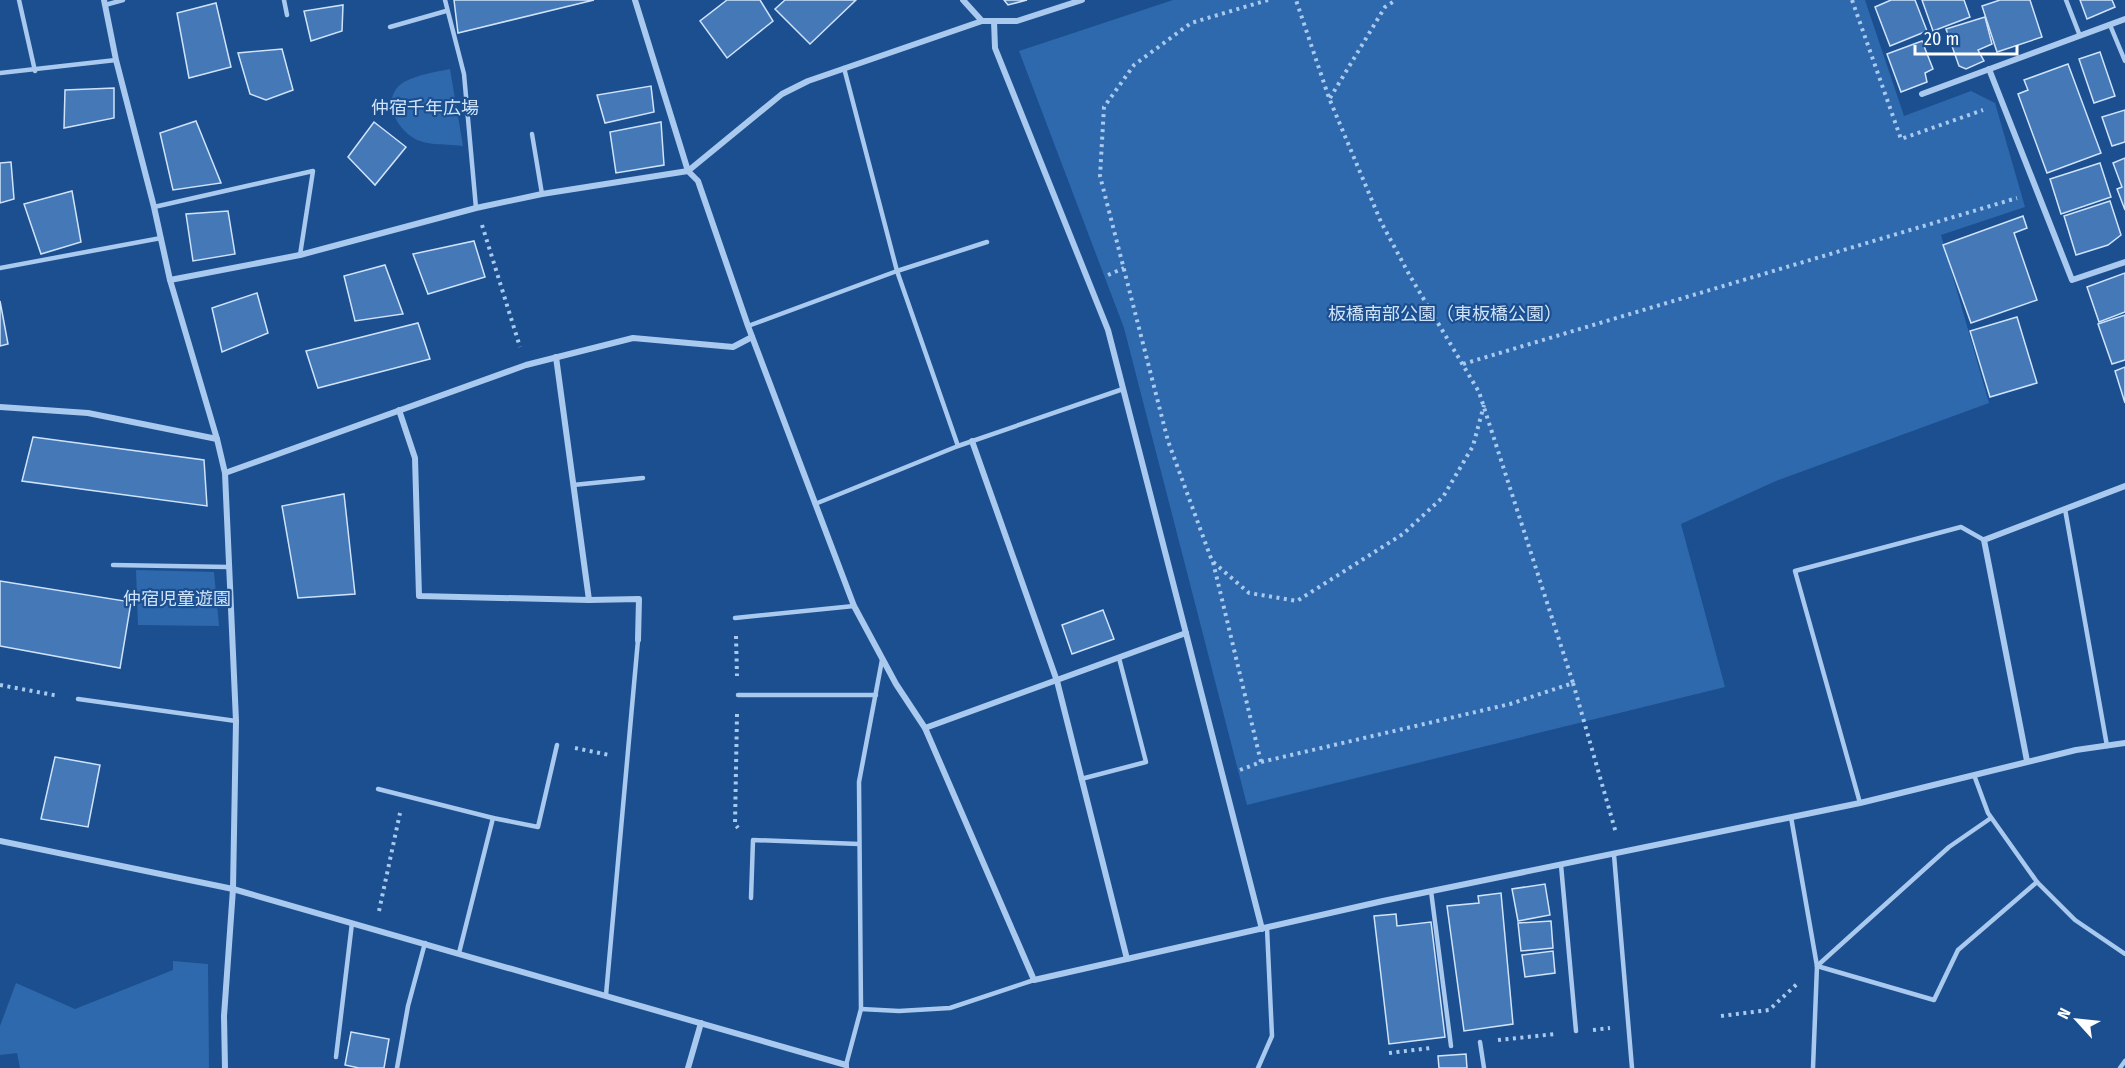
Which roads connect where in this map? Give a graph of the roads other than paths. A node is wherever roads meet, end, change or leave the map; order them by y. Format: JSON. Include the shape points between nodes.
{"nodes":[{"id":1,"x":19,"y":0,"type":"edge"},
{"id":2,"x":123,"y":0,"type":"edge"},
{"id":3,"x":284,"y":0,"type":"edge"},
{"id":4,"x":445,"y":0,"type":"edge"},
{"id":5,"x":635,"y":0,"type":"edge"},
{"id":6,"x":963,"y":0,"type":"edge"},
{"id":7,"x":1082,"y":0,"type":"edge"},
{"id":8,"x":2066,"y":0,"type":"edge"},
{"id":9,"x":104,"y":3,"type":"edge"},
{"id":10,"x":447,"y":11,"type":"junction"},
{"id":11,"x":287,"y":15,"type":"dead end"},
{"id":12,"x":2125,"y":19,"type":"edge"},
{"id":13,"x":982,"y":21,"type":"junction"},
{"id":14,"x":994,"y":21,"type":"junction"},
{"id":15,"x":2110,"y":25,"type":"junction"},
{"id":16,"x":390,"y":27,"type":"dead end"},
{"id":17,"x":2080,"y":36,"type":"junction"},
{"id":18,"x":116,"y":60,"type":"junction"},
{"id":19,"x":2125,"y":61,"type":"edge"},
{"id":20,"x":844,"y":68,"type":"junction"},
{"id":21,"x":1989,"y":69,"type":"junction"},
{"id":22,"x":35,"y":71,"type":"junction"},
{"id":23,"x":0,"y":73,"type":"edge"},
{"id":24,"x":1922,"y":94,"type":"dead end"},
{"id":25,"x":532,"y":134,"type":"dead end"},
{"id":26,"x":688,"y":171,"type":"junction"},
{"id":27,"x":542,"y":194,"type":"junction"},
{"id":28,"x":154,"y":207,"type":"junction"},
{"id":29,"x":476,"y":208,"type":"junction"},
{"id":30,"x":161,"y":238,"type":"junction"},
{"id":31,"x":987,"y":242,"type":"dead end"},
{"id":32,"x":300,"y":255,"type":"junction"},
{"id":33,"x":2125,"y":262,"type":"edge"},
{"id":34,"x":0,"y":268,"type":"edge"},
{"id":35,"x":897,"y":271,"type":"junction"},
{"id":36,"x":170,"y":280,"type":"junction"},
{"id":37,"x":748,"y":326,"type":"junction"},
{"id":38,"x":752,"y":337,"type":"junction"},
{"id":39,"x":556,"y":357,"type":"junction"},
{"id":40,"x":1124,"y":389,"type":"junction"},
{"id":41,"x":0,"y":407,"type":"edge"},
{"id":42,"x":399,"y":410,"type":"junction"},
{"id":43,"x":217,"y":439,"type":"junction"},
{"id":44,"x":972,"y":441,"type":"junction"},
{"id":45,"x":958,"y":446,"type":"junction"},
{"id":46,"x":225,"y":473,"type":"junction"},
{"id":47,"x":643,"y":478,"type":"dead end"},
{"id":48,"x":573,"y":485,"type":"junction"},
{"id":49,"x":2125,"y":486,"type":"edge"},
{"id":50,"x":815,"y":504,"type":"junction"},
{"id":51,"x":2066,"y":509,"type":"junction"},
{"id":52,"x":1984,"y":540,"type":"junction"},
{"id":53,"x":113,"y":565,"type":"dead end"},
{"id":54,"x":228,"y":567,"type":"junction"},
{"id":55,"x":589,"y":600,"type":"junction"},
{"id":56,"x":854,"y":606,"type":"junction"},
{"id":57,"x":735,"y":618,"type":"road end"},
{"id":58,"x":1186,"y":633,"type":"junction"},
{"id":59,"x":638,"y":640,"type":"joint"},
{"id":60,"x":1119,"y":658,"type":"junction"},
{"id":61,"x":882,"y":660,"type":"junction"},
{"id":62,"x":1057,"y":681,"type":"junction"},
{"id":63,"x":738,"y":695,"type":"road end"},
{"id":64,"x":876,"y":695,"type":"junction"},
{"id":65,"x":78,"y":699,"type":"road end"},
{"id":66,"x":236,"y":721,"type":"junction"},
{"id":67,"x":925,"y":728,"type":"junction"},
{"id":68,"x":557,"y":745,"type":"road end"},
{"id":69,"x":2124,"y":745,"type":"edge"},
{"id":70,"x":2107,"y":746,"type":"junction"},
{"id":71,"x":2027,"y":761,"type":"junction"},
{"id":72,"x":1974,"y":775,"type":"junction"},
{"id":73,"x":1081,"y":779,"type":"junction"},
{"id":74,"x":378,"y":789,"type":"dead end"},
{"id":75,"x":1860,"y":802,"type":"junction"},
{"id":76,"x":1791,"y":817,"type":"junction"},
{"id":77,"x":493,"y":818,"type":"junction"},
{"id":78,"x":1991,"y":818,"type":"junction"},
{"id":79,"x":0,"y":841,"type":"edge"},
{"id":80,"x":859,"y":844,"type":"junction"},
{"id":81,"x":1614,"y":855,"type":"junction"},
{"id":82,"x":1561,"y":865,"type":"junction"},
{"id":83,"x":2037,"y":882,"type":"junction"},
{"id":84,"x":233,"y":889,"type":"junction"},
{"id":85,"x":1431,"y":891,"type":"junction"},
{"id":86,"x":751,"y":898,"type":"dead end"},
{"id":87,"x":352,"y":923,"type":"junction"},
{"id":88,"x":1264,"y":928,"type":"junction"},
{"id":89,"x":424,"y":943,"type":"junction"},
{"id":90,"x":459,"y":953,"type":"junction"},
{"id":91,"x":2125,"y":954,"type":"edge"},
{"id":92,"x":1127,"y":959,"type":"junction"},
{"id":93,"x":1817,"y":966,"type":"junction"},
{"id":94,"x":1035,"y":980,"type":"junction"},
{"id":95,"x":606,"y":995,"type":"junction"},
{"id":96,"x":861,"y":1009,"type":"junction"},
{"id":97,"x":701,"y":1023,"type":"junction"},
{"id":98,"x":1576,"y":1031,"type":"road end"},
{"id":99,"x":1480,"y":1042,"type":"road end"},
{"id":100,"x":1452,"y":1046,"type":"road end"},
{"id":101,"x":336,"y":1057,"type":"dead end"},
{"id":102,"x":2125,"y":1061,"type":"edge"},
{"id":103,"x":847,"y":1066,"type":"edge"},
{"id":104,"x":225,"y":1068,"type":"edge"},
{"id":105,"x":398,"y":1068,"type":"edge"},
{"id":106,"x":688,"y":1068,"type":"edge"},
{"id":107,"x":1258,"y":1068,"type":"edge"},
{"id":108,"x":1484,"y":1068,"type":"edge"},
{"id":109,"x":1632,"y":1068,"type":"edge"},
{"id":110,"x":1813,"y":1068,"type":"edge"},
{"id":111,"x":2120,"y":1068,"type":"edge"}],
"edges":[{"from":1,"to":22,"type":"lane"},
{"from":2,"to":9,"type":"lane"},
{"from":3,"to":11,"type":"lane"},
{"from":4,"to":10,"type":"lane"},
{"from":5,"to":26,"type":"street"},
{"from":6,"to":13,"type":"street"},
{"from":7,"to":14,"type":"street","via":[[1017,21]]},
{"from":8,"to":17,"type":"lane"},
{"from":9,"to":18,"type":"street"},
{"from":10,"to":16,"type":"lane"},
{"from":10,"to":29,"type":"lane","via":[[464,74]]},
{"from":12,"to":15,"type":"street"},
{"from":13,"to":14,"type":"street"},
{"from":13,"to":20,"type":"street"},
{"from":14,"to":40,"type":"street","via":[[995,48],[1108,330]]},
{"from":15,"to":17,"type":"street"},
{"from":15,"to":19,"type":"lane"},
{"from":17,"to":21,"type":"street"},
{"from":18,"to":22,"type":"lane"},
{"from":18,"to":28,"type":"street"},
{"from":20,"to":26,"type":"street","via":[[782,94]]},
{"from":20,"to":35,"type":"lane"},
{"from":21,"to":24,"type":"street"},
{"from":21,"to":33,"type":"street","via":[[2072,280]]},
{"from":22,"to":23,"type":"lane"},
{"from":25,"to":27,"type":"lane"},
{"from":26,"to":27,"type":"street"},
{"from":26,"to":37,"type":"street","via":[[698,181]]},
{"from":27,"to":29,"type":"street"},
{"from":28,"to":30,"type":"street"},
{"from":28,"to":32,"type":"lane","via":[[313,171]]},
{"from":29,"to":32,"type":"street"},
{"from":30,"to":34,"type":"lane"},
{"from":30,"to":36,"type":"street"},
{"from":31,"to":35,"type":"lane"},
{"from":32,"to":36,"type":"street"},
{"from":35,"to":37,"type":"lane"},
{"from":35,"to":45,"type":"lane"},
{"from":36,"to":43,"type":"street"},
{"from":37,"to":38,"type":"street"},
{"from":38,"to":39,"type":"street","via":[[733,348],[633,338]]},
{"from":38,"to":50,"type":"street"},
{"from":39,"to":42,"type":"street"},
{"from":39,"to":48,"type":"street"},
{"from":40,"to":44,"type":"lane"},
{"from":40,"to":58,"type":"street"},
{"from":41,"to":43,"type":"street","via":[[88,413]]},
{"from":42,"to":46,"type":"street"},
{"from":42,"to":55,"type":"street","via":[[415,458],[419,596]]},
{"from":43,"to":46,"type":"street"},
{"from":44,"to":45,"type":"lane"},
{"from":44,"to":62,"type":"street"},
{"from":45,"to":50,"type":"lane"},
{"from":46,"to":54,"type":"street"},
{"from":47,"to":48,"type":"lane"},
{"from":48,"to":55,"type":"street"},
{"from":49,"to":51,"type":"street"},
{"from":50,"to":56,"type":"street"},
{"from":51,"to":52,"type":"street"},
{"from":51,"to":70,"type":"lane"},
{"from":52,"to":71,"type":"street"},
{"from":52,"to":75,"type":"lane","via":[[1961,527],[1795,571]]},
{"from":53,"to":54,"type":"lane"},
{"from":54,"to":66,"type":"street"},
{"from":55,"to":59,"type":"street","via":[[639,599]]},
{"from":56,"to":57,"type":"lane"},
{"from":56,"to":61,"type":"street"},
{"from":58,"to":60,"type":"street"},
{"from":58,"to":88,"type":"street"},
{"from":59,"to":95,"type":"lane"},
{"from":60,"to":62,"type":"street"},
{"from":60,"to":73,"type":"lane","via":[[1146,762]]},
{"from":61,"to":64,"type":"lane"},
{"from":61,"to":67,"type":"street"},
{"from":62,"to":67,"type":"street"},
{"from":62,"to":73,"type":"street"},
{"from":63,"to":64,"type":"lane"},
{"from":64,"to":80,"type":"lane","via":[[859,782]]},
{"from":65,"to":66,"type":"lane"},
{"from":66,"to":84,"type":"street"},
{"from":67,"to":94,"type":"street"},
{"from":68,"to":77,"type":"lane","via":[[538,827]]},
{"from":69,"to":70,"type":"street"},
{"from":70,"to":71,"type":"street"},
{"from":71,"to":72,"type":"street"},
{"from":72,"to":75,"type":"street"},
{"from":72,"to":78,"type":"lane"},
{"from":73,"to":92,"type":"street"},
{"from":74,"to":77,"type":"lane"},
{"from":75,"to":76,"type":"street"},
{"from":76,"to":81,"type":"street"},
{"from":76,"to":93,"type":"lane"},
{"from":77,"to":90,"type":"lane"},
{"from":78,"to":83,"type":"lane"},
{"from":78,"to":93,"type":"lane","via":[[1949,848]]},
{"from":79,"to":84,"type":"street"},
{"from":80,"to":86,"type":"lane","via":[[753,840]]},
{"from":80,"to":96,"type":"lane"},
{"from":81,"to":82,"type":"street"},
{"from":81,"to":109,"type":"lane"},
{"from":82,"to":85,"type":"street"},
{"from":82,"to":98,"type":"lane"},
{"from":83,"to":91,"type":"lane","via":[[2075,920]]},
{"from":83,"to":93,"type":"lane","via":[[1958,950],[1934,1000]]},
{"from":84,"to":87,"type":"street"},
{"from":84,"to":104,"type":"street","via":[[224,1016]]},
{"from":85,"to":88,"type":"street"},
{"from":85,"to":100,"type":"lane"},
{"from":87,"to":89,"type":"street"},
{"from":87,"to":101,"type":"lane"},
{"from":88,"to":92,"type":"street"},
{"from":88,"to":107,"type":"lane","via":[[1272,1036]]},
{"from":89,"to":90,"type":"street"},
{"from":89,"to":105,"type":"lane"},
{"from":90,"to":95,"type":"street"},
{"from":92,"to":94,"type":"street"},
{"from":93,"to":110,"type":"lane"},
{"from":94,"to":96,"type":"lane","via":[[950,1008]]},
{"from":95,"to":97,"type":"street"},
{"from":96,"to":103,"type":"lane"},
{"from":97,"to":103,"type":"street"},
{"from":97,"to":106,"type":"street"},
{"from":99,"to":108,"type":"lane"},
{"from":102,"to":111,"type":"lane"}]}
